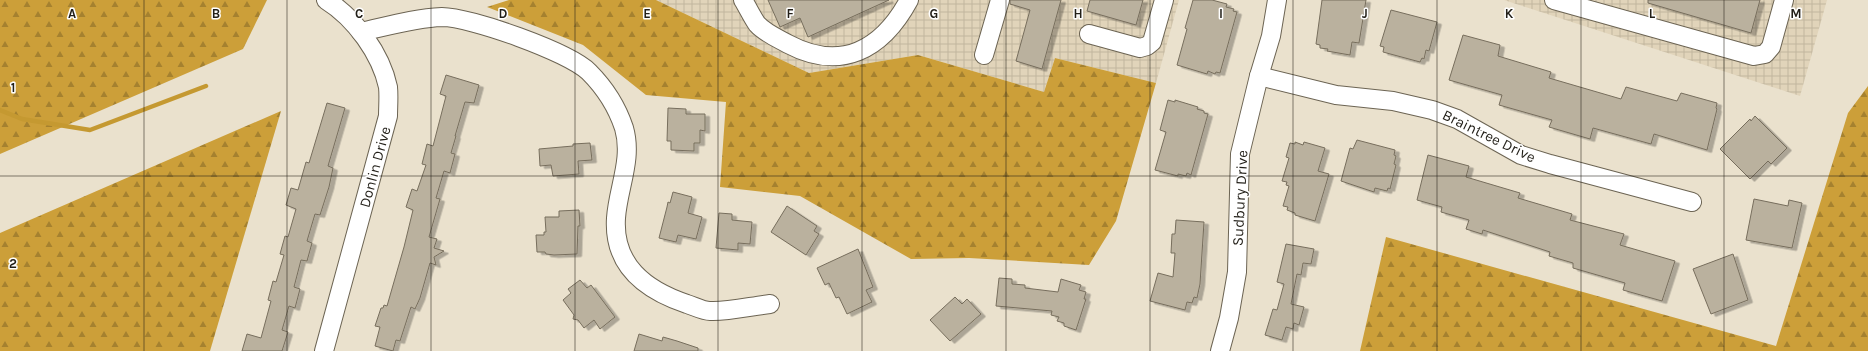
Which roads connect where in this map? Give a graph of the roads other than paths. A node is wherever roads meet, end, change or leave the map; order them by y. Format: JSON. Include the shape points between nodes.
{"nodes":[{"id":1,"x":326,"y":0,"type":"edge"},
{"id":2,"x":743,"y":0,"type":"edge"},
{"id":3,"x":909,"y":0,"type":"edge"},
{"id":4,"x":1000,"y":0,"type":"edge"},
{"id":5,"x":1164,"y":0,"type":"edge"},
{"id":6,"x":1277,"y":0,"type":"edge"},
{"id":7,"x":1554,"y":0,"type":"edge"},
{"id":8,"x":1784,"y":0,"type":"edge"},
{"id":9,"x":361,"y":32,"type":"junction"},
{"id":10,"x":1089,"y":34,"type":"dead end"},
{"id":11,"x":984,"y":55,"type":"dead end"},
{"id":12,"x":1259,"y":76,"type":"junction"},
{"id":13,"x":1692,"y":202,"type":"dead end"},
{"id":14,"x":770,"y":304,"type":"dead end"},
{"id":15,"x":324,"y":351,"type":"edge"},
{"id":16,"x":1220,"y":351,"type":"edge"}],
"edges":[{"from":1,"to":9,"type":"street","name":"Donlin Drive","via":[[335,5]]},
{"from":2,"to":3,"type":"street","via":[[757,24],[766,32],[801,51],[821,57],[856,53],[874,43],[888,30]]},
{"from":4,"to":11,"type":"street"},
{"from":5,"to":10,"type":"street","via":[[1152,42],[1147,46],[1140,48]]},
{"from":6,"to":12,"type":"street","name":"Sudbury Drive","via":[[1271,36]]},
{"from":7,"to":8,"type":"street","via":[[1754,56],[1766,54],[1771,47]]},
{"from":9,"to":14,"type":"street","via":[[420,19],[443,17],[479,23],[558,53],[588,71],[610,96],[624,128],[626,171],[616,216],[616,231],[618,248],[626,263],[637,276],[668,298],[709,311]]},
{"from":9,"to":15,"type":"street","name":"Donlin Drive","via":[[375,54],[388,88],[388,116]]},
{"from":12,"to":13,"type":"street","name":"Braintree Drive","via":[[1336,95],[1393,101],[1432,110],[1457,119],[1521,155]]},
{"from":12,"to":16,"type":"street","name":"Sudbury Drive","via":[[1240,154],[1238,272]]}]}
